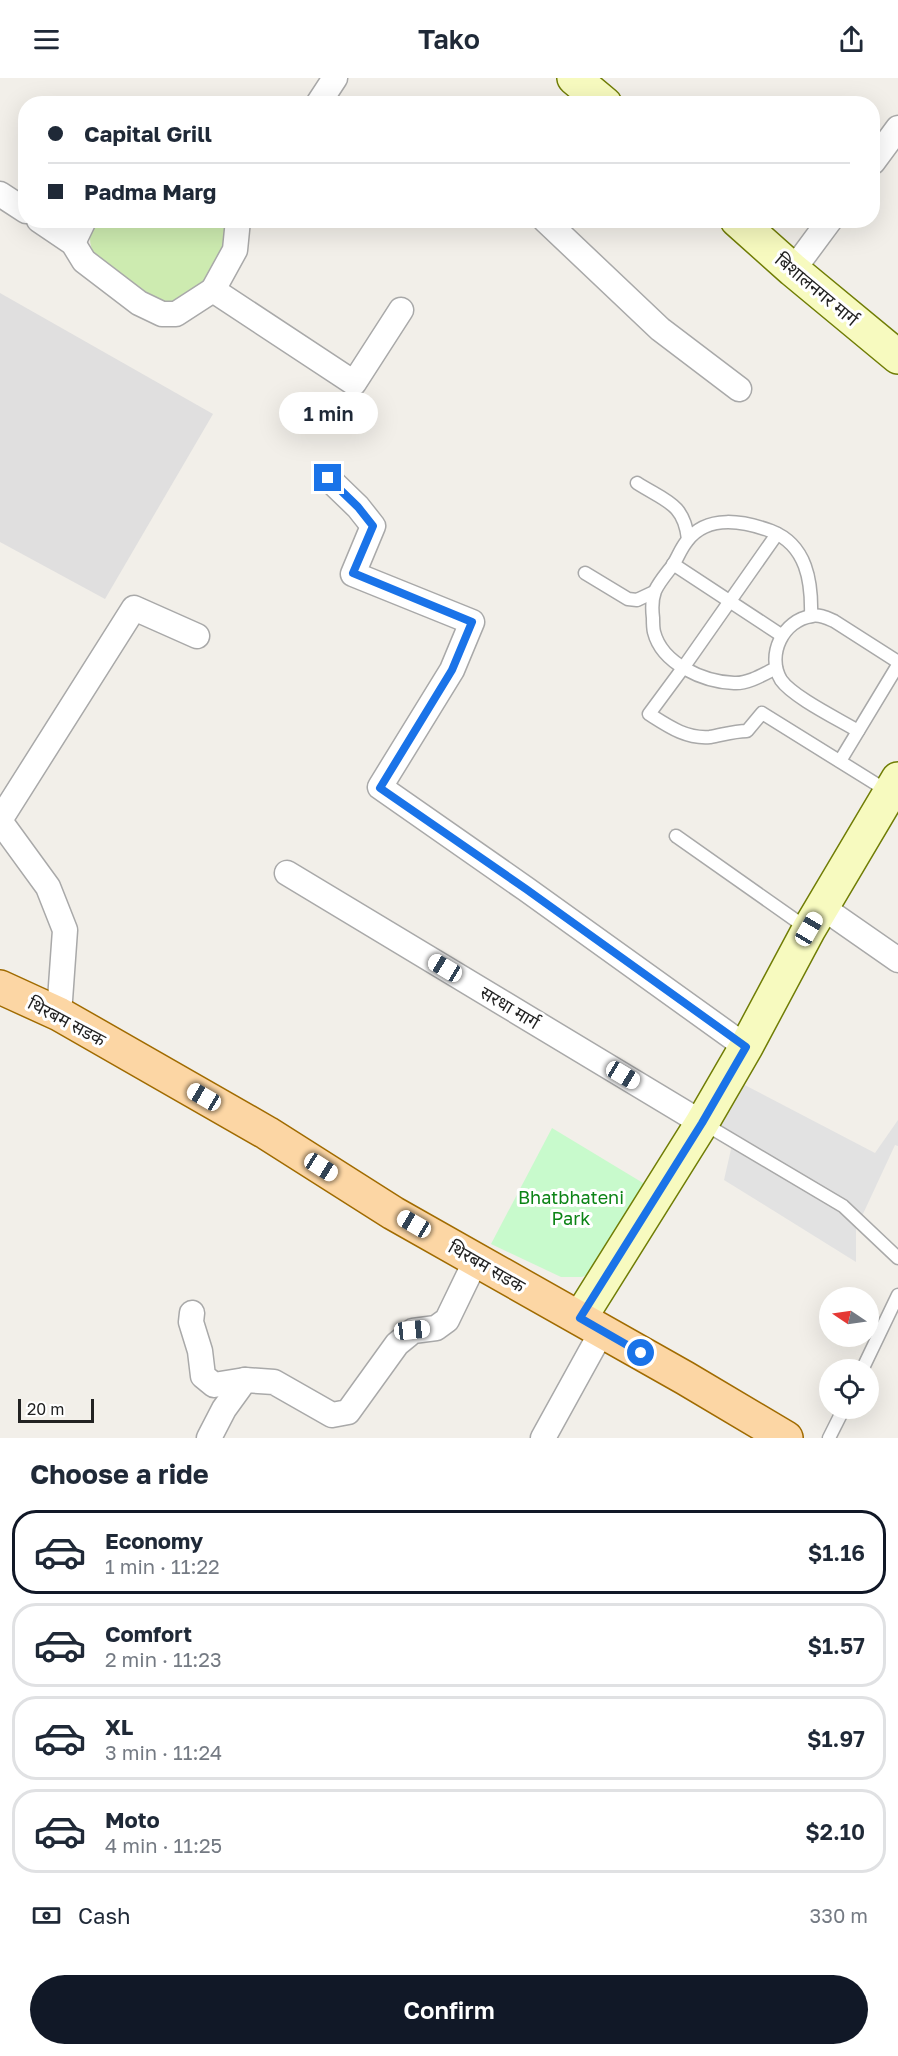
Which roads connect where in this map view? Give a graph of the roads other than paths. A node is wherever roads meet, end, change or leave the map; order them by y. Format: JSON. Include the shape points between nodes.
{"nodes":[{"id":1,"x":335,"y":78,"type":"edge"},
{"id":2,"x":574,"y":78,"type":"edge"},
{"id":3,"x":323,"y":96,"type":"edge"},
{"id":4,"x":595,"y":96,"type":"edge"},
{"id":5,"x":898,"y":128,"type":"edge"},
{"id":6,"x":880,"y":152,"type":"edge"},
{"id":7,"x":0,"y":194,"type":"edge"},
{"id":8,"x":18,"y":206,"type":"edge"},
{"id":9,"x":51,"y":228,"type":"edge"},
{"id":10,"x":80,"y":228,"type":"edge"},
{"id":11,"x":237,"y":228,"type":"edge"},
{"id":12,"x":553,"y":228,"type":"edge"},
{"id":13,"x":746,"y":228,"type":"edge"},
{"id":14,"x":824,"y":228,"type":"edge"},
{"id":15,"x":73,"y":243,"type":"junction"},
{"id":16,"x":793,"y":270,"type":"junction"},
{"id":17,"x":213,"y":290,"type":"junction"},
{"id":18,"x":401,"y":310,"type":"dead end"},
{"id":19,"x":898,"y":357,"type":"edge"},
{"id":20,"x":739,"y":389,"type":"dead end"},
{"id":21,"x":328,"y":478,"type":"dead end"},
{"id":22,"x":637,"y":483,"type":"dead end"},
{"id":23,"x":777,"y":534,"type":"junction"},
{"id":24,"x":688,"y":539,"type":"junction"},
{"id":25,"x":673,"y":564,"type":"junction"},
{"id":26,"x":585,"y":573,"type":"dead end"},
{"id":27,"x":654,"y":592,"type":"junction"},
{"id":28,"x":730,"y":601,"type":"junction"},
{"id":29,"x":812,"y":615,"type":"junction"},
{"id":30,"x":781,"y":635,"type":"junction"},
{"id":31,"x":197,"y":636,"type":"dead end"},
{"id":32,"x":898,"y":664,"type":"edge"},
{"id":33,"x":683,"y":668,"type":"junction"},
{"id":34,"x":776,"y":668,"type":"junction"},
{"id":35,"x":858,"y":731,"type":"junction"},
{"id":36,"x":840,"y":761,"type":"junction"},
{"id":37,"x":894,"y":786,"type":"edge"},
{"id":38,"x":0,"y":821,"type":"edge"},
{"id":39,"x":676,"y":836,"type":"dead end"},
{"id":40,"x":287,"y":873,"type":"dead end"},
{"id":41,"x":816,"y":918,"type":"junction"},
{"id":42,"x":898,"y":960,"type":"edge"},
{"id":43,"x":0,"y":987,"type":"edge"},
{"id":44,"x":59,"y":1014,"type":"junction"},
{"id":45,"x":746,"y":1047,"type":"junction"},
{"id":46,"x":702,"y":1123,"type":"junction"},
{"id":47,"x":898,"y":1258,"type":"edge"},
{"id":48,"x":476,"y":1260,"type":"junction"},
{"id":49,"x":898,"y":1296,"type":"edge"},
{"id":50,"x":192,"y":1313,"type":"dead end"},
{"id":51,"x":591,"y":1325,"type":"junction"},
{"id":52,"x":867,"y":1359,"type":"edge"},
{"id":53,"x":245,"y":1380,"type":"junction"},
{"id":54,"x":838,"y":1419,"type":"edge"},
{"id":55,"x":208,"y":1438,"type":"edge"},
{"id":56,"x":543,"y":1438,"type":"edge"},
{"id":57,"x":786,"y":1438,"type":"edge"},
{"id":58,"x":829,"y":1438,"type":"edge"}],
"edges":[{"from":1,"to":3,"type":"street"},
{"from":2,"to":4,"type":"main road"},
{"from":5,"to":6,"type":"street"},
{"from":7,"to":8,"type":"street"},
{"from":9,"to":15,"type":"street"},
{"from":10,"to":15,"type":"street"},
{"from":11,"to":17,"type":"street","via":[[235,250]]},
{"from":12,"to":20,"type":"street","via":[[660,329]]},
{"from":13,"to":16,"type":"main road","name":"बिशालनगर मार्ग"},
{"from":14,"to":16,"type":"street"},
{"from":15,"to":17,"type":"street","via":[[84,261],[139,303],[162,314],[176,314]]},
{"from":16,"to":19,"type":"main road","name":"बिशालनगर मार्ग"},
{"from":17,"to":18,"type":"street","via":[[354,383]]},
{"from":21,"to":45,"type":"street","via":[[373,526],[353,573],[472,622],[452,670],[380,788]]},
{"from":22,"to":24,"type":"lane","via":[[682,514]]},
{"from":23,"to":24,"type":"lane","via":[[729,521],[707,526]]},
{"from":23,"to":28,"type":"lane"},
{"from":23,"to":29,"type":"lane","via":[[795,549],[807,570]]},
{"from":24,"to":25,"type":"lane"},
{"from":25,"to":27,"type":"lane"},
{"from":25,"to":28,"type":"lane"},
{"from":26,"to":27,"type":"lane","via":[[628,599],[637,600]]},
{"from":27,"to":33,"type":"lane","via":[[654,633],[666,653]]},
{"from":28,"to":30,"type":"lane"},
{"from":28,"to":33,"type":"lane"},
{"from":29,"to":30,"type":"lane","via":[[791,624]]},
{"from":29,"to":32,"type":"lane","via":[[834,621]]},
{"from":30,"to":34,"type":"lane"},
{"from":31,"to":38,"type":"street","via":[[134,608]]},
{"from":32,"to":35,"type":"lane"},
{"from":33,"to":34,"type":"lane","via":[[736,684]]},
{"from":33,"to":36,"type":"lane","via":[[649,714],[669,727],[691,736],[710,737],[747,731],[762,713]]},
{"from":34,"to":35,"type":"lane","via":[[790,690]]},
{"from":35,"to":36,"type":"lane"},
{"from":36,"to":37,"type":"lane"},
{"from":37,"to":41,"type":"main road"},
{"from":38,"to":44,"type":"street","via":[[48,887],[65,930]]},
{"from":39,"to":41,"type":"lane"},
{"from":40,"to":46,"type":"street","name":"सरधा मार्ग"},
{"from":41,"to":42,"type":"street"},
{"from":41,"to":45,"type":"main road"},
{"from":43,"to":44,"type":"main road","name":"थिरबम सडक"},
{"from":44,"to":48,"type":"main road","name":"थिरबम सडक","via":[[267,1133]]},
{"from":45,"to":46,"type":"main road"},
{"from":46,"to":47,"type":"lane","via":[[843,1206]]},
{"from":46,"to":51,"type":"main road"},
{"from":48,"to":51,"type":"main road","name":"थिरबम सडक"},
{"from":48,"to":53,"type":"street","via":[[447,1320],[436,1328],[412,1330],[397,1344],[348,1412],[332,1415],[274,1383]]},
{"from":49,"to":52,"type":"lane"},
{"from":50,"to":53,"type":"street","via":[[203,1376],[214,1385]]},
{"from":51,"to":56,"type":"street"},
{"from":51,"to":57,"type":"main road","name":"थिरबम सडक"},
{"from":53,"to":55,"type":"street"},
{"from":54,"to":58,"type":"lane"}]}
